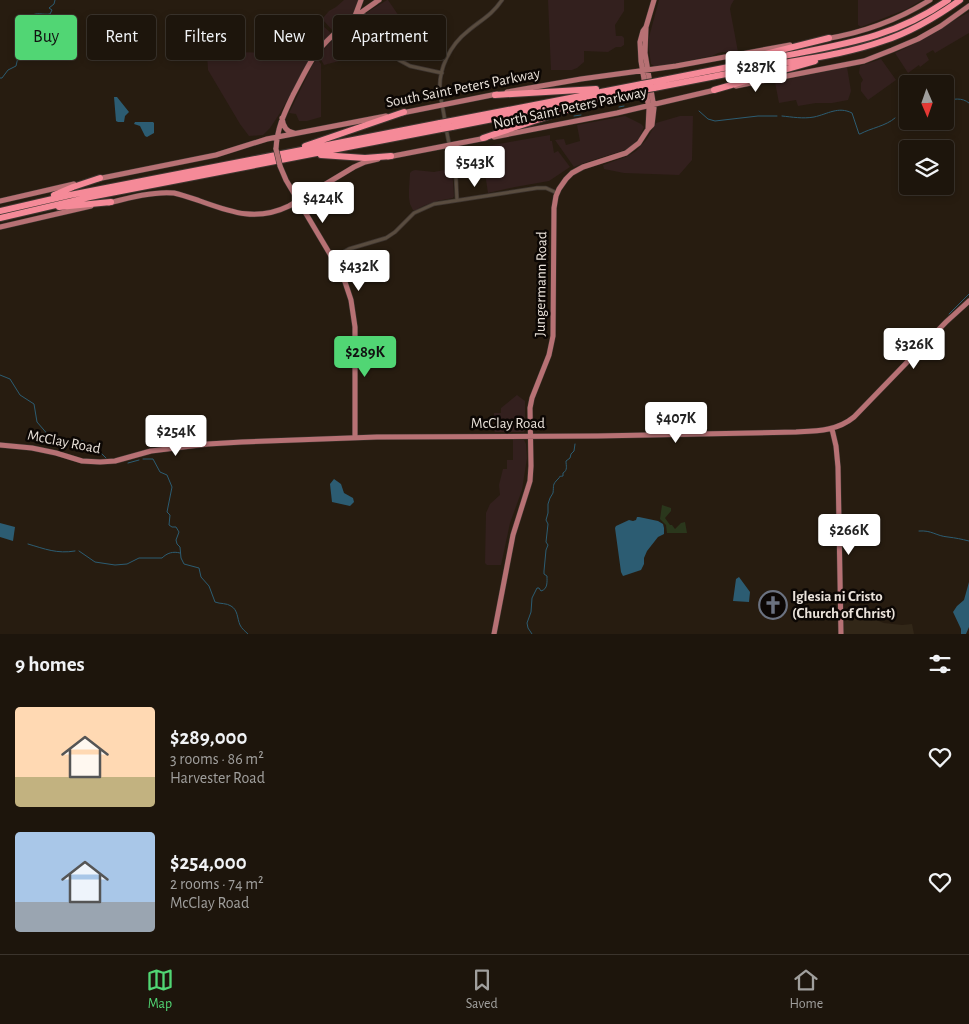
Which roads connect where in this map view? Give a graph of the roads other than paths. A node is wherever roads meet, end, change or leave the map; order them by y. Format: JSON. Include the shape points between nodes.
{"nodes":[{"id":1,"x":363,"y":0,"type":"edge"},
{"id":2,"x":379,"y":0,"type":"edge"},
{"id":3,"x":502,"y":0,"type":"edge"},
{"id":4,"x":654,"y":0,"type":"edge"},
{"id":5,"x":930,"y":0,"type":"edge"},
{"id":6,"x":948,"y":0,"type":"edge"},
{"id":7,"x":960,"y":0,"type":"edge"},
{"id":8,"x":969,"y":6,"type":"edge"},
{"id":9,"x":362,"y":12,"type":"junction"},
{"id":10,"x":356,"y":15,"type":"edge"},
{"id":11,"x":358,"y":15,"type":"edge"},
{"id":12,"x":646,"y":27,"type":"junction"},
{"id":13,"x":333,"y":35,"type":"edge"},
{"id":14,"x":829,"y":38,"type":"junction"},
{"id":15,"x":838,"y":53,"type":"junction"},
{"id":16,"x":641,"y":59,"type":"junction"},
{"id":17,"x":710,"y":70,"type":"junction"},
{"id":18,"x":645,"y":71,"type":"junction"},
{"id":19,"x":630,"y":72,"type":"junction"},
{"id":20,"x":442,"y":73,"type":"junction"},
{"id":21,"x":653,"y":85,"type":"junction"},
{"id":22,"x":714,"y":90,"type":"junction"},
{"id":23,"x":612,"y":93,"type":"junction"},
{"id":24,"x":495,"y":94,"type":"junction"},
{"id":25,"x":664,"y":102,"type":"junction"},
{"id":26,"x":442,"y":104,"type":"junction"},
{"id":27,"x":651,"y":105,"type":"junction"},
{"id":28,"x":633,"y":109,"type":"junction"},
{"id":29,"x":404,"y":112,"type":"junction"},
{"id":30,"x":282,"y":118,"type":"junction"},
{"id":31,"x":651,"y":119,"type":"junction"},
{"id":32,"x":441,"y":126,"type":"junction"},
{"id":33,"x":279,"y":127,"type":"junction"},
{"id":34,"x":298,"y":133,"type":"junction"},
{"id":35,"x":277,"y":137,"type":"junction"},
{"id":36,"x":483,"y":138,"type":"junction"},
{"id":37,"x":265,"y":139,"type":"junction"},
{"id":38,"x":449,"y":145,"type":"junction"},
{"id":39,"x":289,"y":152,"type":"junction"},
{"id":40,"x":307,"y":155,"type":"junction"},
{"id":41,"x":391,"y":156,"type":"junction"},
{"id":42,"x":100,"y":178,"type":"junction"},
{"id":43,"x":557,"y":192,"type":"junction"},
{"id":44,"x":308,"y":194,"type":"junction"},
{"id":45,"x":298,"y":200,"type":"junction"},
{"id":46,"x":457,"y":200,"type":"junction"},
{"id":47,"x":39,"y":201,"type":"junction"},
{"id":48,"x":0,"y":202,"type":"edge"},
{"id":49,"x":111,"y":202,"type":"junction"},
{"id":50,"x":45,"y":208,"type":"junction"},
{"id":51,"x":284,"y":208,"type":"junction"},
{"id":52,"x":0,"y":211,"type":"edge"},
{"id":53,"x":305,"y":211,"type":"junction"},
{"id":54,"x":0,"y":218,"type":"edge"},
{"id":55,"x":0,"y":227,"type":"edge"},
{"id":56,"x":333,"y":258,"type":"junction"},
{"id":57,"x":969,"y":301,"type":"edge"},
{"id":58,"x":841,"y":426,"type":"junction"},
{"id":59,"x":832,"y":429,"type":"junction"},
{"id":60,"x":820,"y":431,"type":"junction"},
{"id":61,"x":530,"y":436,"type":"junction"},
{"id":62,"x":355,"y":438,"type":"junction"},
{"id":63,"x":835,"y":438,"type":"junction"},
{"id":64,"x":0,"y":445,"type":"edge"},
{"id":65,"x":494,"y":634,"type":"edge"},
{"id":66,"x":841,"y":634,"type":"edge"}],
"edges":[{"from":1,"to":2,"type":"main road"},
{"from":1,"to":9,"type":"main road"},
{"from":1,"to":10,"type":"main road"},
{"from":2,"to":9,"type":"main road"},
{"from":3,"to":20,"type":"street","via":[[489,16],[454,44]]},
{"from":4,"to":12,"type":"main road"},
{"from":5,"to":14,"type":"main road","name":"South Saint Peters Parkway","via":[[883,23]]},
{"from":6,"to":17,"type":"highway","via":[[914,20],[872,38]]},
{"from":7,"to":15,"type":"highway","via":[[899,35]]},
{"from":8,"to":22,"type":"main road","name":"North Saint Peters Parkway","via":[[918,39],[864,61]]},
{"from":9,"to":11,"type":"main road"},
{"from":9,"to":20,"type":"street","via":[[399,60],[410,66]]},
{"from":12,"to":16,"type":"main road","via":[[641,37]]},
{"from":12,"to":18,"type":"main road"},
{"from":13,"to":30,"type":"main road","via":[[307,68]]},
{"from":14,"to":17,"type":"highway"},
{"from":14,"to":18,"type":"main road","name":"South Saint Peters Parkway"},
{"from":15,"to":21,"type":"highway"},
{"from":15,"to":22,"type":"highway"},
{"from":16,"to":18,"type":"main road"},
{"from":16,"to":19,"type":"main road","via":[[638,67]]},
{"from":17,"to":21,"type":"highway"},
{"from":18,"to":19,"type":"main road","name":"South Saint Peters Parkway"},
{"from":18,"to":27,"type":"main road"},
{"from":19,"to":24,"type":"main road","name":"South Saint Peters Parkway"},
{"from":20,"to":26,"type":"street"},
{"from":21,"to":23,"type":"highway","bridge":true},
{"from":22,"to":25,"type":"main road","name":"North Saint Peters Parkway"},
{"from":23,"to":24,"type":"highway","via":[[594,89]]},
{"from":23,"to":32,"type":"highway","bridge":true},
{"from":23,"to":36,"type":"highway","via":[[595,103]]},
{"from":24,"to":26,"type":"main road","name":"South Saint Peters Parkway"},
{"from":25,"to":27,"type":"main road","name":"North Saint Peters Parkway"},
{"from":25,"to":31,"type":"main road"},
{"from":26,"to":29,"type":"main road","name":"South Saint Peters Parkway"},
{"from":26,"to":38,"type":"street"},
{"from":27,"to":28,"type":"main road","name":"North Saint Peters Parkway"},
{"from":27,"to":31,"type":"main road"},
{"from":28,"to":31,"type":"main road","via":[[645,112]]},
{"from":28,"to":36,"type":"main road","name":"North Saint Peters Parkway"},
{"from":29,"to":34,"type":"main road","name":"South Saint Peters Parkway"},
{"from":29,"to":39,"type":"highway"},
{"from":30,"to":33,"type":"main road"},
{"from":30,"to":34,"type":"main road","via":[[286,130]]},
{"from":31,"to":43,"type":"main road","via":[[652,126],[639,143],[626,153],[574,171]]},
{"from":32,"to":39,"type":"highway"},
{"from":32,"to":40,"type":"highway"},
{"from":33,"to":35,"type":"main road"},
{"from":33,"to":37,"type":"main road"},
{"from":34,"to":35,"type":"main road","name":"South Saint Peters Parkway"},
{"from":35,"to":37,"type":"main road","name":"South Saint Peters Parkway"},
{"from":35,"to":45,"type":"main road","bridge":true,"via":[[280,166]]},
{"from":36,"to":38,"type":"main road","name":"North Saint Peters Parkway"},
{"from":37,"to":42,"type":"main road","name":"South Saint Peters Parkway","via":[[216,155]]},
{"from":38,"to":41,"type":"main road","name":"North Saint Peters Parkway"},
{"from":38,"to":46,"type":"street"},
{"from":39,"to":47,"type":"highway"},
{"from":40,"to":41,"type":"highway"},
{"from":40,"to":50,"type":"highway"},
{"from":41,"to":44,"type":"main road","name":"North Saint Peters Parkway","via":[[359,164]]},
{"from":42,"to":47,"type":"highway"},
{"from":42,"to":48,"type":"main road","name":"South Saint Peters Parkway"},
{"from":43,"to":46,"type":"street","via":[[537,188]]},
{"from":43,"to":61,"type":"main road","name":"Jungermann Road","via":[[554,208],[553,336],[532,398]]},
{"from":44,"to":45,"type":"main road","name":"North Saint Peters Parkway"},
{"from":44,"to":53,"type":"main road"},
{"from":45,"to":51,"type":"main road","name":"North Saint Peters Parkway"},
{"from":45,"to":53,"type":"main road"},
{"from":46,"to":56,"type":"street","via":[[423,208],[387,238],[349,249]]},
{"from":47,"to":52,"type":"highway"},
{"from":49,"to":50,"type":"highway"},
{"from":49,"to":51,"type":"main road","name":"North Saint Peters Parkway","via":[[167,193],[242,214],[265,214]]},
{"from":49,"to":55,"type":"main road","name":"North Saint Peters Parkway"},
{"from":50,"to":54,"type":"highway"},
{"from":51,"to":53,"type":"main road","via":[[295,207]]},
{"from":53,"to":56,"type":"main road"},
{"from":56,"to":62,"type":"main road","via":[[346,282],[354,320]]},
{"from":57,"to":58,"type":"main road","name":"McClay Road"},
{"from":58,"to":59,"type":"main road","name":"McClay Road"},
{"from":58,"to":63,"type":"main road"},
{"from":59,"to":60,"type":"main road","name":"McClay Road"},
{"from":59,"to":63,"type":"main road"},
{"from":60,"to":61,"type":"main road","name":"McClay Road"},
{"from":60,"to":63,"type":"main road"},
{"from":61,"to":62,"type":"main road","name":"McClay Road"},
{"from":61,"to":65,"type":"main road","name":"Jungermann Road","via":[[530,481],[513,535]]},
{"from":62,"to":64,"type":"main road","name":"McClay Road","via":[[208,444],[100,462]]},
{"from":63,"to":66,"type":"main road"}]}
